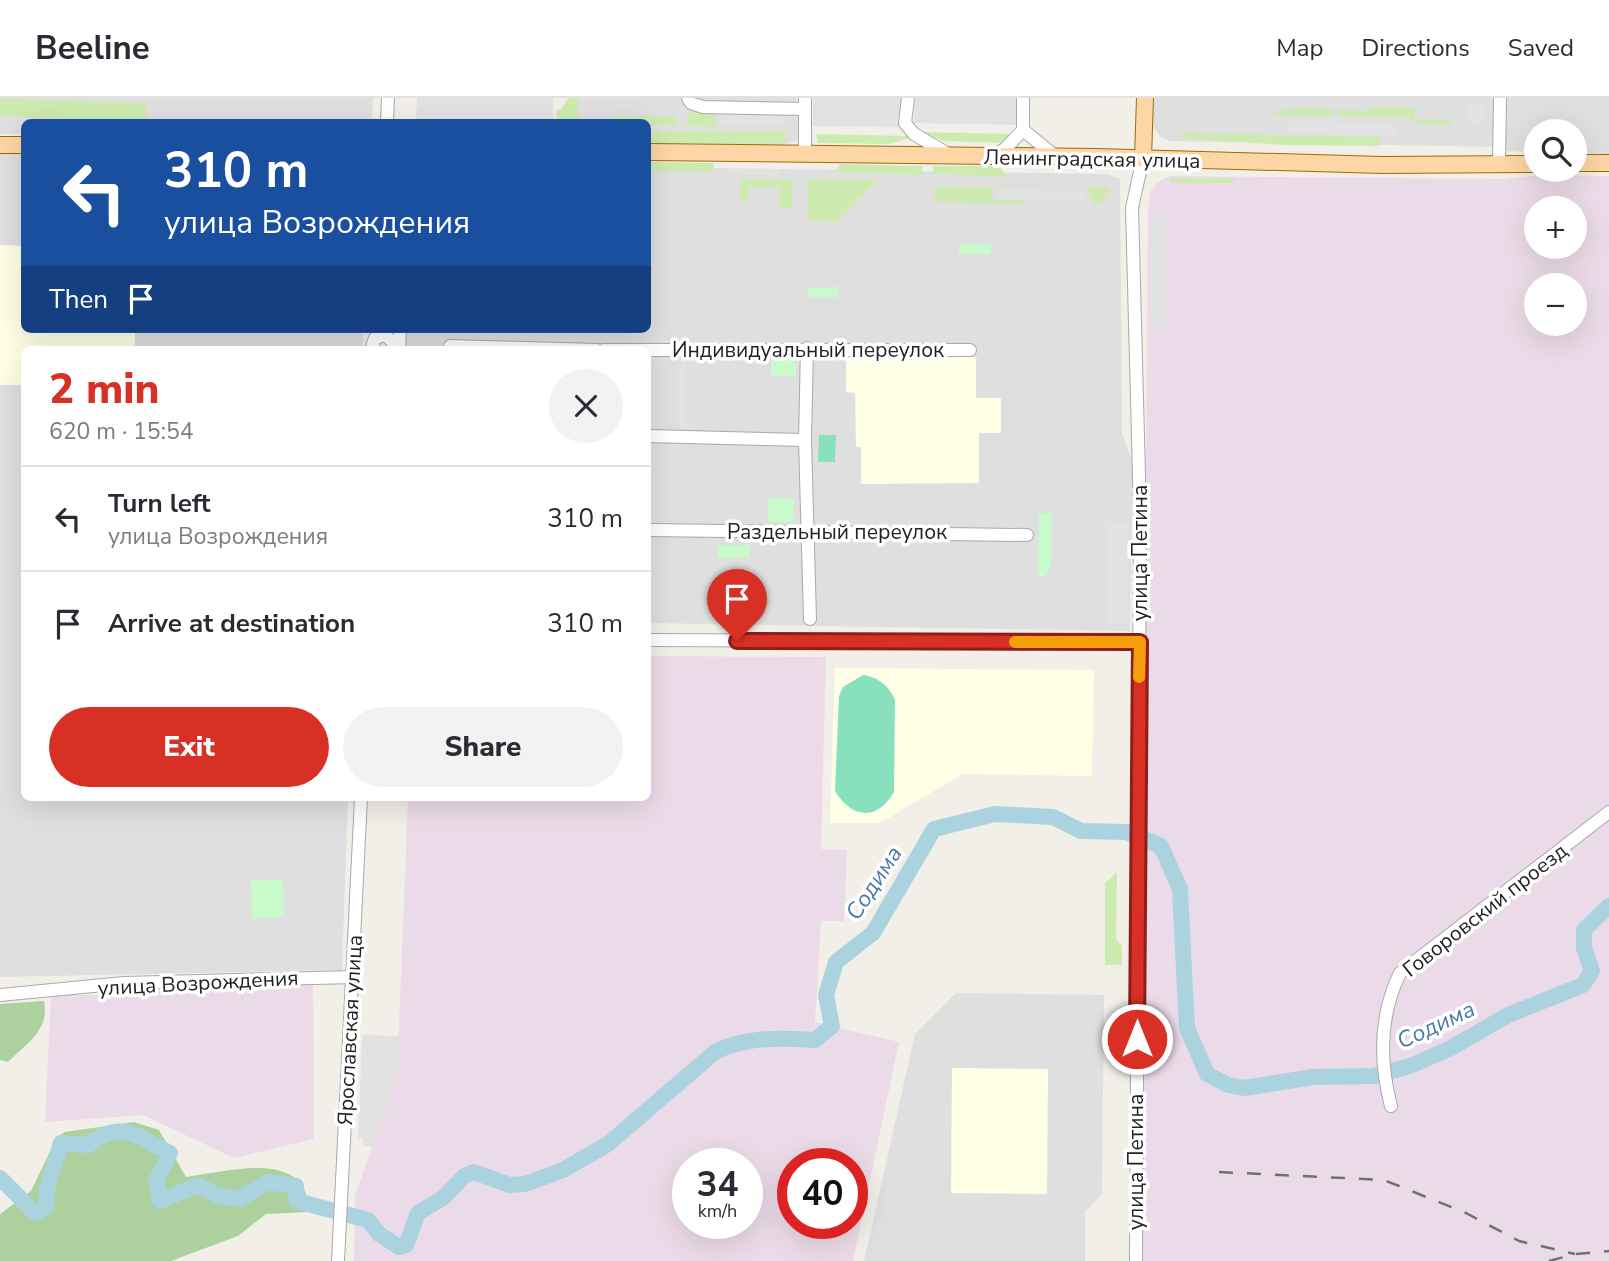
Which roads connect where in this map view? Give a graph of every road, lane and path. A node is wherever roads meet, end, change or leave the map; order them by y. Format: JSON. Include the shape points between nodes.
{"nodes":[{"id":1,"x":388,"y":98,"type":"edge"},
{"id":2,"x":688,"y":98,"type":"edge"},
{"id":3,"x":1023,"y":98,"type":"edge"},
{"id":4,"x":1145,"y":98,"type":"edge"},
{"id":5,"x":1500,"y":98,"type":"edge"},
{"id":6,"x":906,"y":100,"type":"edge"},
{"id":7,"x":805,"y":103,"type":"edge"},
{"id":8,"x":387,"y":119,"type":"edge"},
{"id":9,"x":1023,"y":130,"type":"junction"},
{"id":10,"x":0,"y":145,"type":"edge"},
{"id":11,"x":21,"y":145,"type":"edge"},
{"id":12,"x":651,"y":152,"type":"edge"},
{"id":13,"x":805,"y":153,"type":"junction"},
{"id":14,"x":952,"y":155,"type":"junction"},
{"id":15,"x":992,"y":156,"type":"junction"},
{"id":16,"x":1056,"y":157,"type":"junction"},
{"id":17,"x":1143,"y":158,"type":"junction"},
{"id":18,"x":1499,"y":163,"type":"junction"},
{"id":19,"x":1587,"y":163,"type":"edge"},
{"id":20,"x":1609,"y":163,"type":"edge"},
{"id":21,"x":1524,"y":164,"type":"edge"},
{"id":22,"x":371,"y":346,"type":"edge"},
{"id":23,"x":393,"y":346,"type":"edge"},
{"id":24,"x":807,"y":348,"type":"junction"},
{"id":25,"x":651,"y":350,"type":"edge"},
{"id":26,"x":970,"y":350,"type":"dead end"},
{"id":27,"x":651,"y":436,"type":"edge"},
{"id":28,"x":805,"y":440,"type":"junction"},
{"id":29,"x":651,"y":530,"type":"edge"},
{"id":30,"x":807,"y":534,"type":"junction"},
{"id":31,"x":1027,"y":535,"type":"dead end"},
{"id":32,"x":810,"y":619,"type":"dead end"},
{"id":33,"x":651,"y":640,"type":"edge"},
{"id":34,"x":1140,"y":642,"type":"junction"},
{"id":35,"x":361,"y":801,"type":"edge"},
{"id":36,"x":1609,"y":812,"type":"edge"},
{"id":37,"x":354,"y":977,"type":"junction"},
{"id":38,"x":0,"y":995,"type":"edge"},
{"id":39,"x":1391,"y":1105,"type":"dead end"},
{"id":40,"x":338,"y":1261,"type":"edge"},
{"id":41,"x":1136,"y":1261,"type":"edge"}],
"edges":[{"from":1,"to":8,"type":"street"},
{"from":2,"to":7,"type":"street","via":[[703,107]]},
{"from":3,"to":9,"type":"street"},
{"from":4,"to":17,"type":"main road","name":"улица Петина"},
{"from":5,"to":18,"type":"street"},
{"from":6,"to":14,"type":"street","via":[[905,123]]},
{"from":7,"to":13,"type":"street"},
{"from":9,"to":15,"type":"street"},
{"from":9,"to":16,"type":"street"},
{"from":10,"to":11,"type":"main road"},
{"from":12,"to":13,"type":"main road","name":"Ленинградская улица"},
{"from":13,"to":14,"type":"main road","name":"Ленинградская улица"},
{"from":14,"to":15,"type":"main road","name":"Ленинградская улица"},
{"from":15,"to":16,"type":"main road","name":"Ленинградская улица"},
{"from":16,"to":17,"type":"main road","name":"Ленинградская улица"},
{"from":17,"to":18,"type":"main road","name":"Ленинградская улица"},
{"from":17,"to":34,"type":"street","name":"улица Петина","via":[[1132,208]]},
{"from":18,"to":21,"type":"main road","name":"Ленинградская улица"},
{"from":19,"to":20,"type":"main road"},
{"from":22,"to":23,"type":"street","via":[[385,335]]},
{"from":24,"to":25,"type":"street","name":"Индивидуальный переулок"},
{"from":24,"to":26,"type":"street","name":"Индивидуальный переулок"},
{"from":24,"to":28,"type":"street"},
{"from":27,"to":28,"type":"street"},
{"from":28,"to":30,"type":"street"},
{"from":29,"to":30,"type":"street","name":"Раздельный переулок"},
{"from":30,"to":31,"type":"street","name":"Раздельный переулок"},
{"from":30,"to":32,"type":"street"},
{"from":33,"to":34,"type":"street"},
{"from":34,"to":41,"type":"street","name":"улица Петина"},
{"from":35,"to":37,"type":"street","name":"Ярославская улица"},
{"from":36,"to":39,"type":"street","name":"Говоровский проезд","via":[[1400,973],[1384,1016],[1383,1065]]},
{"from":37,"to":38,"type":"street","name":"улица Возрождения","via":[[124,983]]},
{"from":37,"to":40,"type":"street","name":"Ярославская улица"}]}
